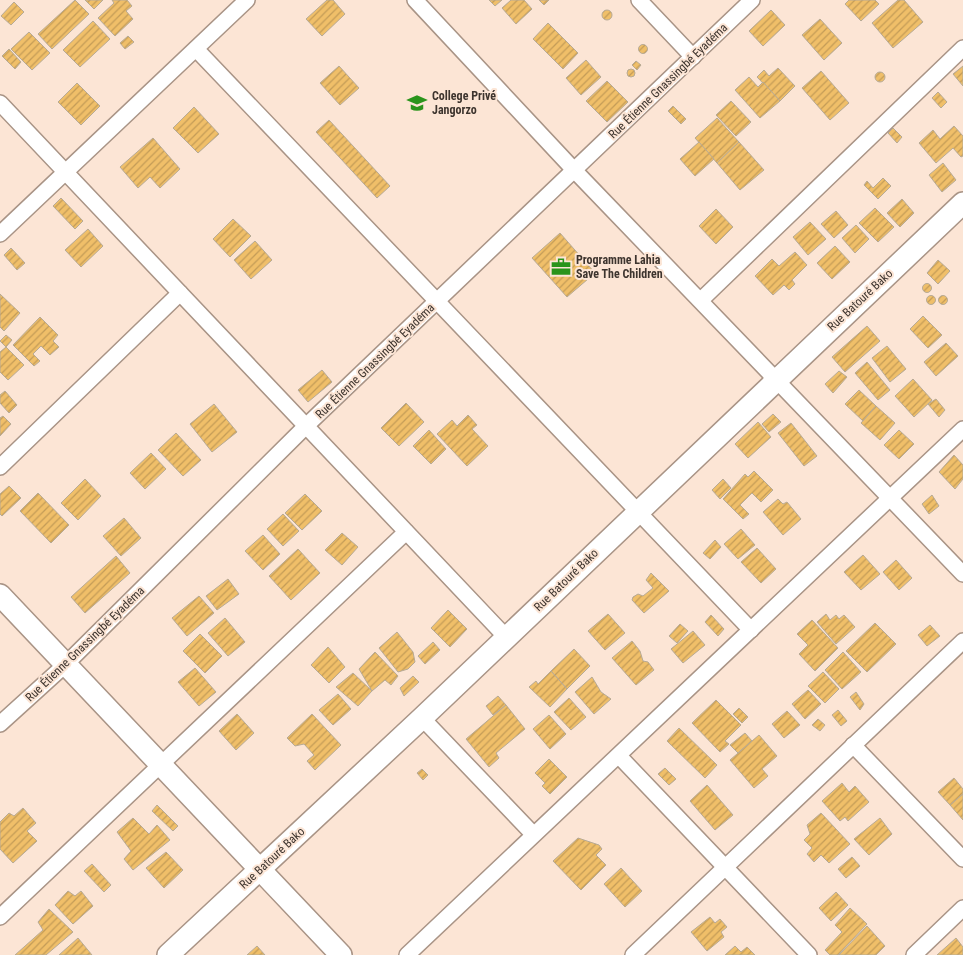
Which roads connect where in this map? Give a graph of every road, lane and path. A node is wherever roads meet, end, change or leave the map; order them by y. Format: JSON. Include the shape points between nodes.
{"nodes":[{"id":1,"x":247,"y":0,"type":"edge"},
{"id":2,"x":415,"y":0,"type":"edge"},
{"id":3,"x":639,"y":0,"type":"edge"},
{"id":4,"x":752,"y":0,"type":"edge"},
{"id":5,"x":963,"y":48,"type":"edge"},
{"id":6,"x":196,"y":50,"type":"junction"},
{"id":7,"x":693,"y":57,"type":"junction"},
{"id":8,"x":0,"y":103,"type":"edge"},
{"id":9,"x":575,"y":171,"type":"junction"},
{"id":10,"x":65,"y":172,"type":"junction"},
{"id":11,"x":963,"y":203,"type":"edge"},
{"id":12,"x":0,"y":234,"type":"edge"},
{"id":13,"x":180,"y":293,"type":"junction"},
{"id":14,"x":700,"y":300,"type":"junction"},
{"id":15,"x":438,"y":301,"type":"junction"},
{"id":16,"x":776,"y":380,"type":"junction"},
{"id":17,"x":306,"y":426,"type":"junction"},
{"id":18,"x":963,"y":429,"type":"edge"},
{"id":19,"x":0,"y":467,"type":"edge"},
{"id":20,"x":890,"y":498,"type":"junction"},
{"id":21,"x":637,"y":512,"type":"junction"},
{"id":22,"x":406,"y":532,"type":"junction"},
{"id":23,"x":963,"y":574,"type":"edge"},
{"id":24,"x":0,"y":596,"type":"edge"},
{"id":25,"x":751,"y":630,"type":"junction"},
{"id":26,"x":506,"y":637,"type":"junction"},
{"id":27,"x":963,"y":641,"type":"edge"},
{"id":28,"x":65,"y":665,"type":"junction"},
{"id":29,"x":422,"y":718,"type":"junction"},
{"id":30,"x":0,"y":724,"type":"edge"},
{"id":31,"x":853,"y":745,"type":"junction"},
{"id":32,"x":619,"y":756,"type":"junction"},
{"id":33,"x":160,"y":765,"type":"junction"},
{"id":34,"x":532,"y":834,"type":"junction"},
{"id":35,"x":963,"y":859,"type":"edge"},
{"id":36,"x":725,"y":867,"type":"junction"},
{"id":37,"x":259,"y":870,"type":"junction"},
{"id":38,"x":963,"y":908,"type":"edge"},
{"id":39,"x":0,"y":917,"type":"edge"},
{"id":40,"x":168,"y":955,"type":"edge"},
{"id":41,"x":341,"y":955,"type":"edge"},
{"id":42,"x":407,"y":955,"type":"edge"},
{"id":43,"x":633,"y":955,"type":"edge"},
{"id":44,"x":809,"y":955,"type":"edge"},
{"id":45,"x":914,"y":955,"type":"edge"}],
"edges":[{"from":1,"to":6,"type":"street"},
{"from":2,"to":9,"type":"street"},
{"from":3,"to":7,"type":"street"},
{"from":4,"to":7,"type":"street","name":"Rue Étienne Gnassingbé Eyadéma"},
{"from":5,"to":14,"type":"street"},
{"from":6,"to":10,"type":"street"},
{"from":6,"to":15,"type":"street"},
{"from":7,"to":9,"type":"street","name":"Rue Étienne Gnassingbé Eyadéma"},
{"from":8,"to":10,"type":"street"},
{"from":9,"to":14,"type":"street"},
{"from":9,"to":15,"type":"street","name":"Rue Étienne Gnassingbé Eyadéma"},
{"from":10,"to":12,"type":"street"},
{"from":10,"to":13,"type":"street"},
{"from":11,"to":16,"type":"main road","name":"Rue Batouré Bako"},
{"from":13,"to":17,"type":"street"},
{"from":13,"to":19,"type":"street"},
{"from":14,"to":16,"type":"street"},
{"from":15,"to":17,"type":"street","name":"Rue Étienne Gnassingbé Eyadéma"},
{"from":15,"to":21,"type":"street"},
{"from":16,"to":20,"type":"street"},
{"from":16,"to":21,"type":"main road","name":"Rue Batouré Bako"},
{"from":17,"to":22,"type":"street"},
{"from":17,"to":28,"type":"street","name":"Rue Étienne Gnassingbé Eyadéma"},
{"from":18,"to":20,"type":"street"},
{"from":20,"to":23,"type":"street"},
{"from":20,"to":25,"type":"street"},
{"from":21,"to":25,"type":"street"},
{"from":21,"to":26,"type":"main road","name":"Rue Batouré Bako"},
{"from":22,"to":26,"type":"street"},
{"from":22,"to":33,"type":"street"},
{"from":24,"to":28,"type":"main road"},
{"from":25,"to":32,"type":"street"},
{"from":26,"to":29,"type":"main road","name":"Rue Batouré Bako"},
{"from":27,"to":31,"type":"street"},
{"from":28,"to":30,"type":"street","name":"Rue Étienne Gnassingbé Eyadéma"},
{"from":28,"to":33,"type":"main road"},
{"from":29,"to":34,"type":"street"},
{"from":29,"to":37,"type":"main road","name":"Rue Batouré Bako"},
{"from":31,"to":35,"type":"street"},
{"from":31,"to":36,"type":"street"},
{"from":32,"to":34,"type":"street"},
{"from":32,"to":36,"type":"street"},
{"from":33,"to":37,"type":"main road"},
{"from":33,"to":39,"type":"street"},
{"from":34,"to":42,"type":"street"},
{"from":36,"to":43,"type":"street"},
{"from":36,"to":44,"type":"street"},
{"from":37,"to":40,"type":"main road","name":"Rue Batouré Bako"},
{"from":37,"to":41,"type":"main road"},
{"from":38,"to":45,"type":"street"}]}
